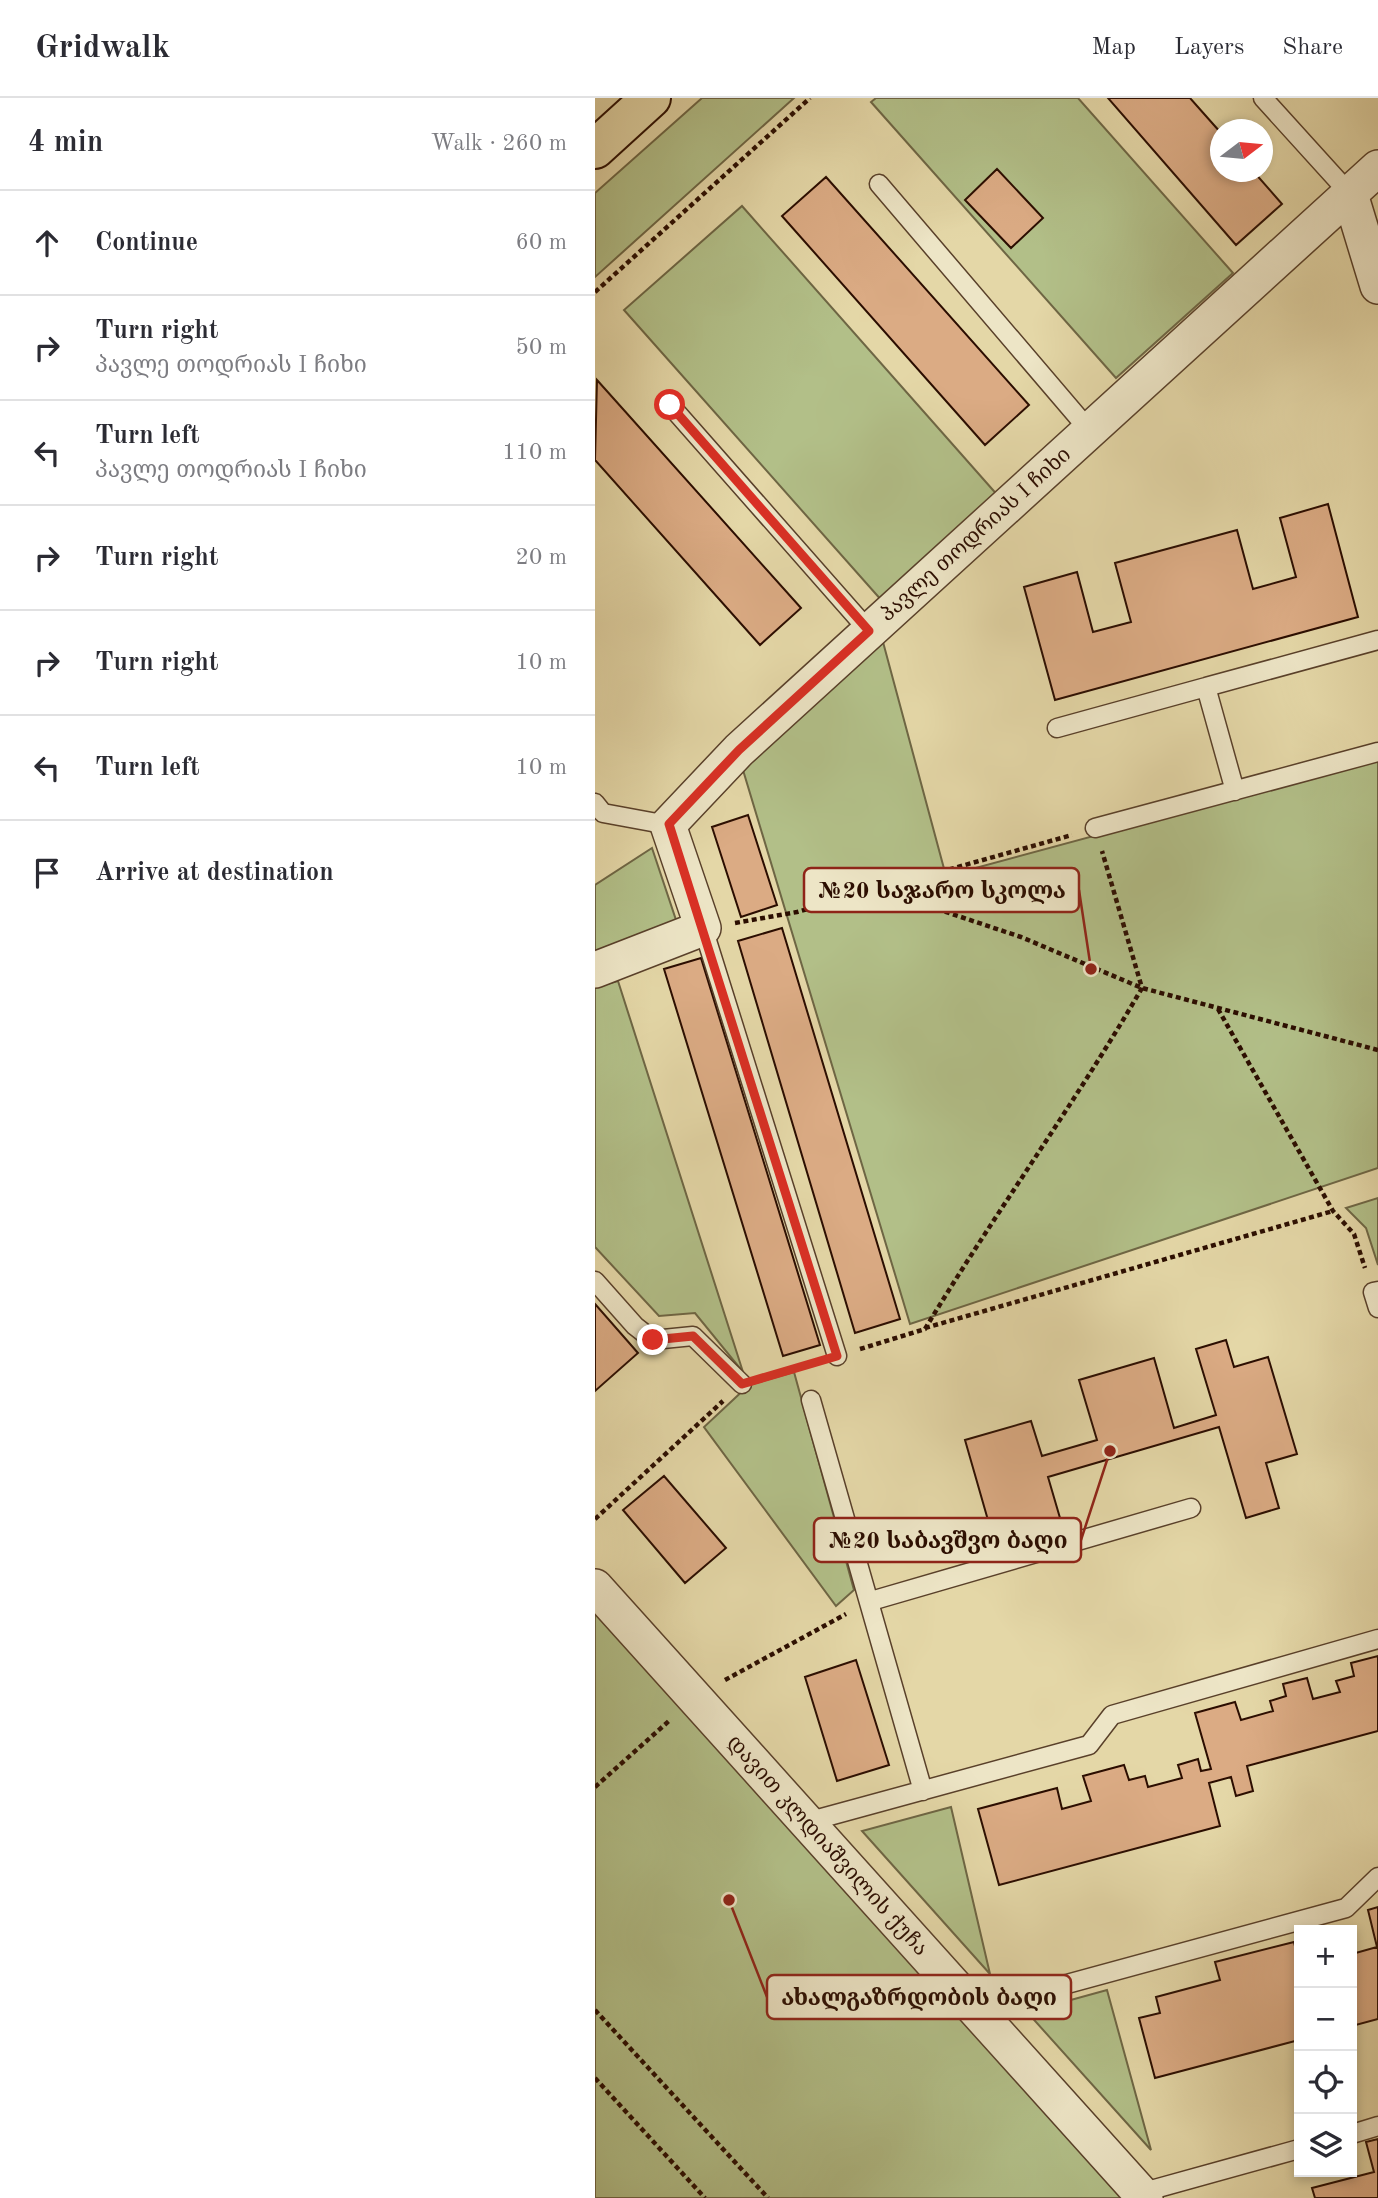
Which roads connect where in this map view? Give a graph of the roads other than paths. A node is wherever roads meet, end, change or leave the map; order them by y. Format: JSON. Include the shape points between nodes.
{"nodes":[{"id":1,"x":651,"y":98,"type":"edge"},
{"id":2,"x":1263,"y":98,"type":"edge"},
{"id":3,"x":595,"y":149,"type":"edge"},
{"id":4,"x":1378,"y":168,"type":"edge"},
{"id":5,"x":879,"y":184,"type":"dead end"},
{"id":6,"x":1350,"y":194,"type":"junction"},
{"id":7,"x":1378,"y":286,"type":"edge"},
{"id":8,"x":670,"y":405,"type":"dead end"},
{"id":9,"x":1089,"y":430,"type":"junction"},
{"id":10,"x":869,"y":631,"type":"junction"},
{"id":11,"x":1378,"y":640,"type":"edge"},
{"id":12,"x":1206,"y":687,"type":"junction"},
{"id":13,"x":1057,"y":728,"type":"dead end"},
{"id":14,"x":1378,"y":752,"type":"edge"},
{"id":15,"x":1234,"y":792,"type":"junction"},
{"id":16,"x":595,"y":803,"type":"edge"},
{"id":17,"x":669,"y":824,"type":"junction"},
{"id":18,"x":1095,"y":828,"type":"road end"},
{"id":19,"x":703,"y":928,"type":"junction"},
{"id":20,"x":595,"y":970,"type":"edge"},
{"id":21,"x":595,"y":1281,"type":"edge"},
{"id":22,"x":837,"y":1356,"type":"road end"},
{"id":23,"x":742,"y":1384,"type":"road end"},
{"id":24,"x":811,"y":1400,"type":"dead end"},
{"id":25,"x":1191,"y":1508,"type":"dead end"},
{"id":26,"x":595,"y":1587,"type":"edge"},
{"id":27,"x":871,"y":1601,"type":"junction"},
{"id":28,"x":1378,"y":1639,"type":"edge"},
{"id":29,"x":923,"y":1791,"type":"junction"},
{"id":30,"x":807,"y":1822,"type":"junction"},
{"id":31,"x":1378,"y":1877,"type":"edge"},
{"id":32,"x":975,"y":2009,"type":"junction"},
{"id":33,"x":1378,"y":2126,"type":"edge"},
{"id":34,"x":1357,"y":2132,"type":"edge"},
{"id":35,"x":1294,"y":2150,"type":"edge"},
{"id":36,"x":1142,"y":2196,"type":"edge"}],
"edges":[{"from":1,"to":3,"type":"main road"},
{"from":2,"to":6,"type":"lane"},
{"from":4,"to":6,"type":"street","name":"პავლე თოდრიას I ჩიხი"},
{"from":5,"to":9,"type":"lane"},
{"from":6,"to":7,"type":"street"},
{"from":6,"to":9,"type":"street","name":"პავლე თოდრიას I ჩიხი"},
{"from":8,"to":10,"type":"lane"},
{"from":9,"to":10,"type":"street","name":"პავლე თოდრიას I ჩიხი"},
{"from":10,"to":17,"type":"street","name":"პავლე თოდრიას I ჩიხი","via":[[739,750]]},
{"from":11,"to":12,"type":"lane"},
{"from":12,"to":13,"type":"lane"},
{"from":12,"to":15,"type":"lane"},
{"from":14,"to":15,"type":"lane"},
{"from":15,"to":18,"type":"lane"},
{"from":16,"to":17,"type":"lane","via":[[603,813]]},
{"from":17,"to":19,"type":"street"},
{"from":19,"to":20,"type":"street"},
{"from":19,"to":22,"type":"lane"},
{"from":21,"to":23,"type":"lane","via":[[653,1340],[693,1336]]},
{"from":24,"to":27,"type":"lane"},
{"from":25,"to":27,"type":"lane"},
{"from":26,"to":30,"type":"street","name":"დავით კლდიაშვილის ქუჩა"},
{"from":27,"to":29,"type":"lane"},
{"from":28,"to":29,"type":"lane","via":[[1112,1715],[1089,1745]]},
{"from":29,"to":30,"type":"lane"},
{"from":30,"to":32,"type":"street","name":"დავით კლდიაშვილის ქუჩა"},
{"from":31,"to":32,"type":"lane","via":[[1346,1908]]},
{"from":32,"to":36,"type":"street","name":"დავით კლდიაშვილის ქუჩა"},
{"from":33,"to":34,"type":"lane"},
{"from":35,"to":36,"type":"lane"}]}
